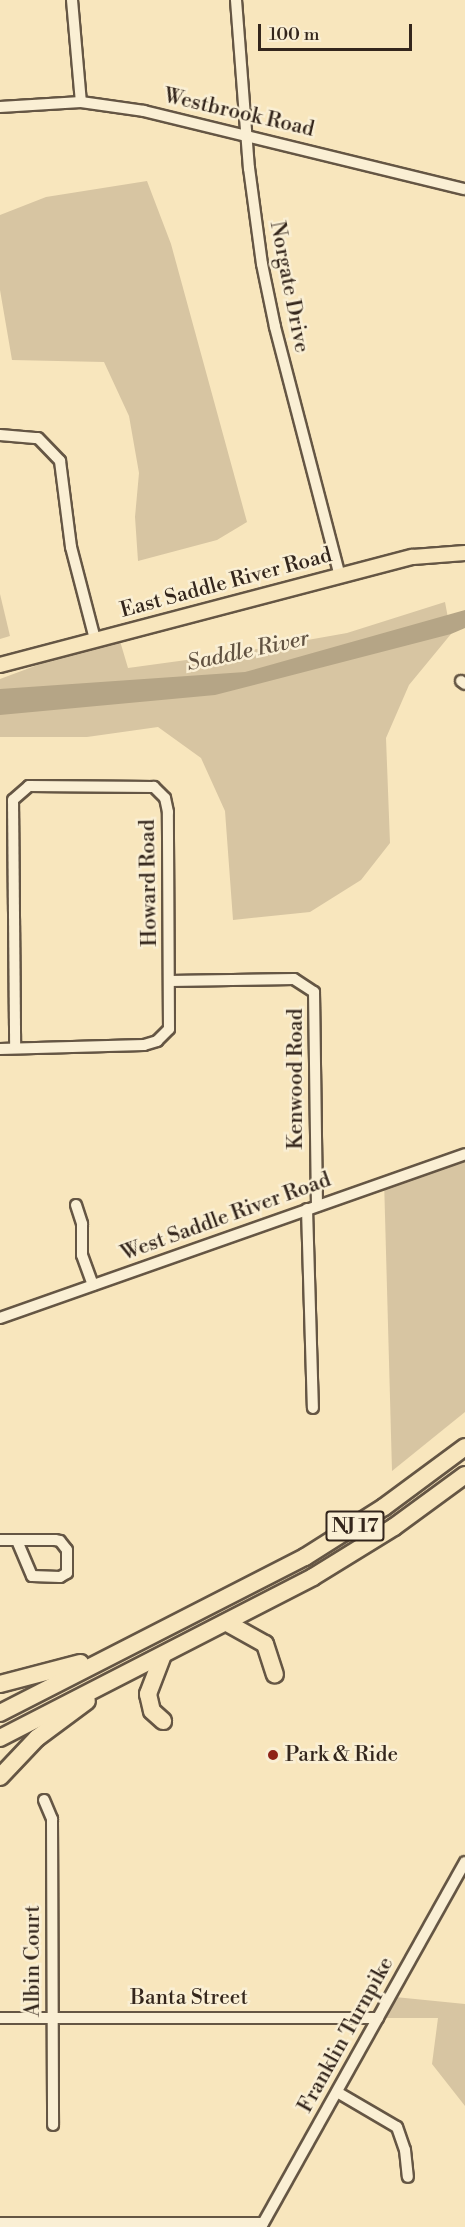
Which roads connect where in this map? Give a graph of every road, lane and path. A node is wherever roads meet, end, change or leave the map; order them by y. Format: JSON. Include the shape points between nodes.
{"nodes":[{"id":1,"x":72,"y":0,"type":"edge"},
{"id":2,"x":236,"y":0,"type":"edge"},
{"id":3,"x":81,"y":102,"type":"junction"},
{"id":4,"x":0,"y":107,"type":"edge"},
{"id":5,"x":250,"y":136,"type":"junction"},
{"id":6,"x":465,"y":189,"type":"edge"},
{"id":7,"x":0,"y":435,"type":"edge"},
{"id":8,"x":465,"y":553,"type":"edge"},
{"id":9,"x":340,"y":576,"type":"junction"},
{"id":10,"x":95,"y":639,"type":"junction"},
{"id":11,"x":0,"y":665,"type":"edge"},
{"id":12,"x":170,"y":981,"type":"junction"},
{"id":13,"x":15,"y":1046,"type":"junction"},
{"id":14,"x":0,"y":1049,"type":"edge"},
{"id":15,"x":465,"y":1154,"type":"edge"},
{"id":16,"x":76,"y":1205,"type":"dead end"},
{"id":17,"x":312,"y":1207,"type":"junction"},
{"id":18,"x":93,"y":1285,"type":"junction"},
{"id":19,"x":0,"y":1318,"type":"edge"},
{"id":20,"x":313,"y":1408,"type":"dead end"},
{"id":21,"x":465,"y":1447,"type":"edge"},
{"id":22,"x":465,"y":1475,"type":"edge"},
{"id":23,"x":0,"y":1540,"type":"edge"},
{"id":24,"x":16,"y":1540,"type":"junction"},
{"id":25,"x":229,"y":1623,"type":"junction"},
{"id":26,"x":119,"y":1652,"type":"junction"},
{"id":27,"x":162,"y":1655,"type":"junction"},
{"id":28,"x":129,"y":1671,"type":"junction"},
{"id":29,"x":274,"y":1674,"type":"dead end"},
{"id":30,"x":0,"y":1684,"type":"edge"},
{"id":31,"x":0,"y":1713,"type":"edge"},
{"id":32,"x":163,"y":1721,"type":"dead end"},
{"id":33,"x":0,"y":1738,"type":"edge"},
{"id":34,"x":0,"y":1777,"type":"edge"},
{"id":35,"x":44,"y":1800,"type":"dead end"},
{"id":36,"x":465,"y":1862,"type":"edge"},
{"id":37,"x":0,"y":2018,"type":"edge"},
{"id":38,"x":52,"y":2018,"type":"junction"},
{"id":39,"x":378,"y":2018,"type":"junction"},
{"id":40,"x":337,"y":2092,"type":"junction"},
{"id":41,"x":53,"y":2125,"type":"dead end"},
{"id":42,"x":408,"y":2177,"type":"dead end"},
{"id":43,"x":0,"y":2223,"type":"edge"},
{"id":44,"x":262,"y":2225,"type":"edge"}],
"edges":[{"from":1,"to":3,"type":"street"},
{"from":2,"to":5,"type":"street","name":"Norgate Drive"},
{"from":3,"to":4,"type":"street","name":"Westbrook Road"},
{"from":3,"to":5,"type":"street","name":"Westbrook Road","via":[[144,111]]},
{"from":5,"to":6,"type":"street","name":"Westbrook Road"},
{"from":5,"to":9,"type":"street","name":"Norgate Drive","via":[[255,222],[275,327]]},
{"from":7,"to":10,"type":"street","via":[[38,438],[60,461],[71,547]]},
{"from":8,"to":9,"type":"main road","name":"East Saddle River Road","via":[[413,557]]},
{"from":9,"to":10,"type":"main road","name":"East Saddle River Road"},
{"from":10,"to":11,"type":"main road","name":"East Saddle River Road"},
{"from":12,"to":13,"type":"street","via":[[171,1021],[157,1041],[144,1045]]},
{"from":12,"to":13,"type":"street","name":"Howard Road","via":[[168,812],[162,794],[150,786],[23,789],[12,807]]},
{"from":12,"to":17,"type":"street","name":"Kenwood Road","via":[[294,979],[314,992]]},
{"from":13,"to":14,"type":"street"},
{"from":15,"to":17,"type":"street","name":"West Saddle River Road"},
{"from":16,"to":18,"type":"street","via":[[82,1224],[82,1255]]},
{"from":17,"to":18,"type":"street","name":"West Saddle River Road"},
{"from":17,"to":20,"type":"street"},
{"from":18,"to":19,"type":"street","name":"West Saddle River Road"},
{"from":21,"to":26,"type":"highway","number":"NJ 17","via":[[384,1507],[305,1557]]},
{"from":22,"to":25,"type":"highway","number":"NJ 17","via":[[354,1553]]},
{"from":23,"to":24,"type":"street"},
{"from":24,"to":24,"type":"street","via":[[32,1576],[60,1577],[67,1573],[68,1550],[64,1543]]},
{"from":25,"to":27,"type":"highway","number":"NJ 17"},
{"from":25,"to":29,"type":"highway","via":[[265,1644]]},
{"from":26,"to":30,"type":"highway"},
{"from":26,"to":31,"type":"highway","number":"NJ 17"},
{"from":27,"to":28,"type":"highway","number":"NJ 17"},
{"from":27,"to":32,"type":"highway","via":[[148,1694],[152,1711]]},
{"from":28,"to":33,"type":"highway","number":"NJ 17"},
{"from":28,"to":34,"type":"highway","via":[[48,1729]]},
{"from":35,"to":38,"type":"street","name":"Albin Court","via":[[52,1819]]},
{"from":36,"to":39,"type":"street","name":"Franklin Turnpike"},
{"from":37,"to":38,"type":"street","name":"Banta Street"},
{"from":38,"to":39,"type":"street","name":"Banta Street"},
{"from":38,"to":41,"type":"street","name":"Albin Court"},
{"from":39,"to":40,"type":"street","name":"Franklin Turnpike"},
{"from":40,"to":42,"type":"street","via":[[397,2127]]},
{"from":40,"to":44,"type":"street","name":"Franklin Turnpike"},
{"from":43,"to":44,"type":"street"}]}
